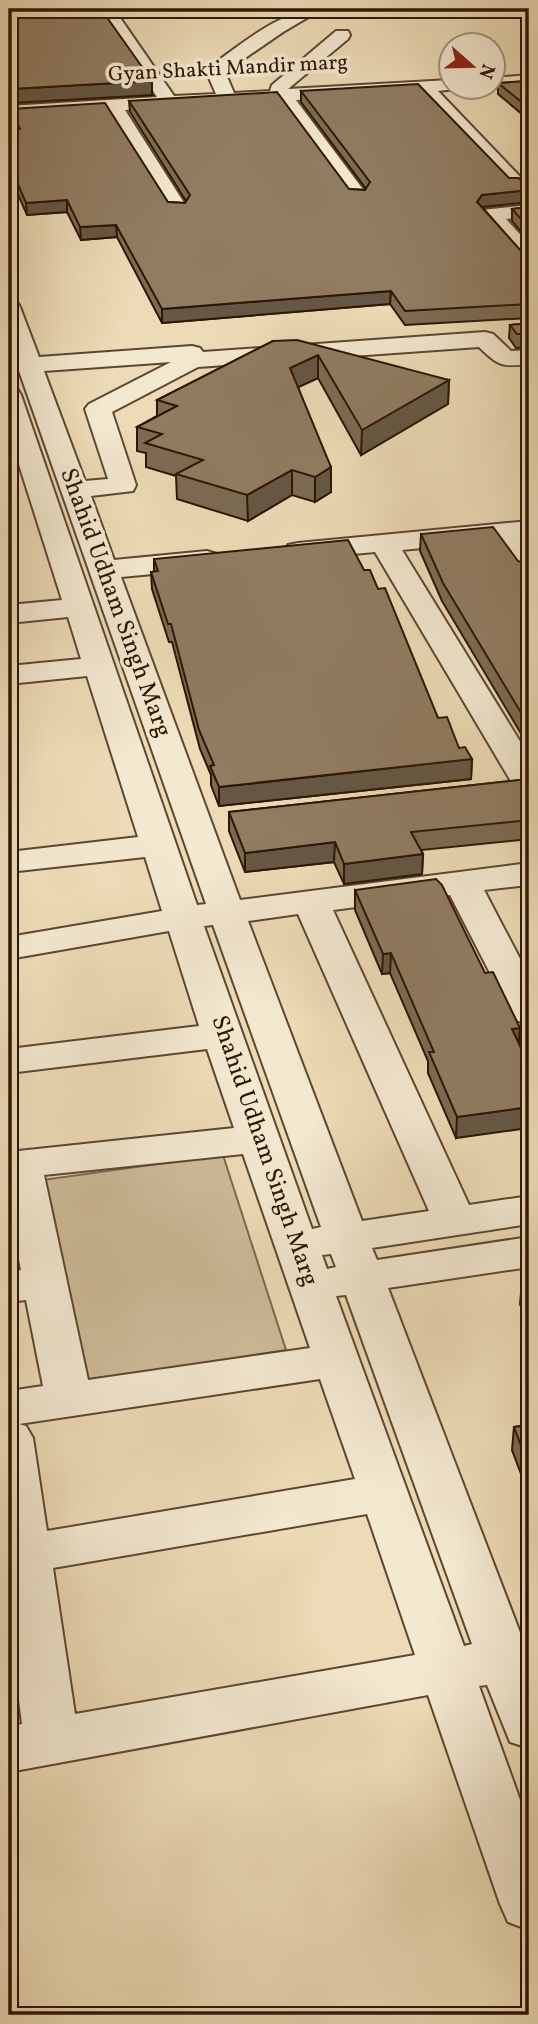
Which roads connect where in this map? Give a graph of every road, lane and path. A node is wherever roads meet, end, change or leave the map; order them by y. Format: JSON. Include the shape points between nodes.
{"nodes":[{"id":1,"x":106,"y":9,"type":"edge"},
{"id":2,"x":507,"y":9,"type":"edge"},
{"id":3,"x":529,"y":11,"type":"edge"},
{"id":4,"x":330,"y":19,"type":"edge"},
{"id":5,"x":529,"y":75,"type":"edge"},
{"id":6,"x":506,"y":76,"type":"edge"},
{"id":7,"x":152,"y":79,"type":"junction"},
{"id":8,"x":127,"y":80,"type":"edge"},
{"id":9,"x":529,"y":80,"type":"edge"},
{"id":10,"x":436,"y":81,"type":"edge"},
{"id":11,"x":506,"y":82,"type":"edge"},
{"id":12,"x":436,"y":86,"type":"edge"},
{"id":13,"x":424,"y":87,"type":"junction"},
{"id":14,"x":280,"y":92,"type":"junction"},
{"id":15,"x":165,"y":96,"type":"junction"},
{"id":16,"x":227,"y":96,"type":"junction"},
{"id":17,"x":9,"y":105,"type":"edge"},
{"id":18,"x":113,"y":106,"type":"junction"},
{"id":19,"x":447,"y":111,"type":"junction"},
{"id":20,"x":9,"y":112,"type":"edge"},
{"id":21,"x":421,"y":113,"type":"edge"},
{"id":22,"x":328,"y":119,"type":"edge"},
{"id":23,"x":301,"y":120,"type":"junction"},
{"id":24,"x":275,"y":122,"type":"edge"},
{"id":25,"x":156,"y":130,"type":"edge"},
{"id":26,"x":129,"y":131,"type":"junction"},
{"id":27,"x":103,"y":133,"type":"edge"},
{"id":28,"x":517,"y":184,"type":"edge"},
{"id":29,"x":358,"y":196,"type":"edge"},
{"id":30,"x":178,"y":209,"type":"edge"},
{"id":31,"x":529,"y":211,"type":"edge"},
{"id":32,"x":529,"y":256,"type":"edge"},
{"id":33,"x":9,"y":307,"type":"edge"},
{"id":34,"x":502,"y":329,"type":"dead end"},
{"id":35,"x":529,"y":357,"type":"edge"},
{"id":36,"x":19,"y":380,"type":"edge"},
{"id":37,"x":30,"y":443,"type":"edge"},
{"id":38,"x":74,"y":490,"type":"junction"},
{"id":39,"x":529,"y":529,"type":"edge"},
{"id":40,"x":500,"y":532,"type":"junction"},
{"id":41,"x":384,"y":543,"type":"junction"},
{"id":42,"x":277,"y":553,"type":"edge"},
{"id":43,"x":237,"y":557,"type":"edge"},
{"id":44,"x":103,"y":570,"type":"junction"},
{"id":45,"x":529,"y":571,"type":"edge"},
{"id":46,"x":79,"y":607,"type":"junction"},
{"id":47,"x":9,"y":614,"type":"edge"},
{"id":48,"x":99,"y":666,"type":"junction"},
{"id":49,"x":9,"y":675,"type":"edge"},
{"id":50,"x":520,"y":786,"type":"edge"},
{"id":51,"x":159,"y":845,"type":"junction"},
{"id":52,"x":9,"y":862,"type":"edge"},
{"id":53,"x":529,"y":874,"type":"edge"},
{"id":54,"x":462,"y":883,"type":"junction"},
{"id":55,"x":311,"y":902,"type":"junction"},
{"id":56,"x":227,"y":912,"type":"junction"},
{"id":57,"x":183,"y":918,"type":"junction"},
{"id":58,"x":9,"y":948,"type":"edge"},
{"id":59,"x":529,"y":1012,"type":"edge"},
{"id":60,"x":223,"y":1035,"type":"junction"},
{"id":61,"x":9,"y":1060,"type":"edge"},
{"id":62,"x":259,"y":1139,"type":"junction"},
{"id":63,"x":15,"y":1164,"type":"edge"},
{"id":64,"x":529,"y":1210,"type":"edge"},
{"id":65,"x":455,"y":1220,"type":"junction"},
{"id":66,"x":347,"y":1237,"type":"junction"},
{"id":67,"x":297,"y":1245,"type":"junction"},
{"id":68,"x":529,"y":1252,"type":"edge"},
{"id":69,"x":362,"y":1278,"type":"junction"},
{"id":70,"x":27,"y":1284,"type":"edge"},
{"id":71,"x":311,"y":1285,"type":"junction"},
{"id":72,"x":338,"y":1360,"type":"junction"},
{"id":73,"x":69,"y":1400,"type":"junction"},
{"id":74,"x":9,"y":1408,"type":"edge"},
{"id":75,"x":9,"y":1438,"type":"edge"},
{"id":76,"x":384,"y":1493,"type":"junction"},
{"id":77,"x":24,"y":1554,"type":"junction"},
{"id":78,"x":505,"y":1660,"type":"junction"},
{"id":79,"x":447,"y":1671,"type":"junction"},
{"id":80,"x":529,"y":1726,"type":"edge"},
{"id":81,"x":30,"y":1746,"type":"edge"},
{"id":82,"x":529,"y":1904,"type":"edge"}],
"edges":[{"from":1,"to":7,"type":"street"},
{"from":2,"to":3,"type":"street"},
{"from":4,"to":14,"type":"street"},
{"from":4,"to":16,"type":"street","via":[[277,27],[215,71]]},
{"from":5,"to":6,"type":"street"},
{"from":7,"to":8,"type":"street"},
{"from":7,"to":15,"type":"street"},
{"from":9,"to":11,"type":"street"},
{"from":10,"to":14,"type":"street","name":"Gyan Shakti Mandir marg"},
{"from":12,"to":13,"type":"street","name":"Gyan Shakti Mandir marg"},
{"from":13,"to":14,"type":"street","name":"Gyan Shakti Mandir marg"},
{"from":13,"to":19,"type":"street"},
{"from":14,"to":16,"type":"street","name":"Gyan Shakti Mandir marg"},
{"from":14,"to":23,"type":"street"},
{"from":15,"to":16,"type":"street","name":"Gyan Shakti Mandir marg"},
{"from":15,"to":17,"type":"street","name":"Gyan Shakti Mandir marg"},
{"from":16,"to":18,"type":"street","name":"Gyan Shakti Mandir marg"},
{"from":18,"to":20,"type":"street","name":"Gyan Shakti Mandir marg"},
{"from":18,"to":26,"type":"street"},
{"from":19,"to":21,"type":"street"},
{"from":19,"to":28,"type":"street"},
{"from":22,"to":23,"type":"street"},
{"from":23,"to":24,"type":"street"},
{"from":23,"to":29,"type":"street"},
{"from":25,"to":26,"type":"street"},
{"from":26,"to":27,"type":"street"},
{"from":26,"to":30,"type":"street"},
{"from":31,"to":32,"type":"street","via":[[489,214]]},
{"from":33,"to":36,"type":"street","name":"Shahid Udham Singh Marg"},
{"from":34,"to":36,"type":"street"},
{"from":35,"to":38,"type":"street","via":[[505,359],[485,339],[193,360],[98,409],[123,485]]},
{"from":36,"to":37,"type":"street","name":"Shahid Udham Singh Marg"},
{"from":37,"to":38,"type":"street","name":"Shahid Udham Singh Marg"},
{"from":37,"to":46,"type":"street","name":"Shahid Udham Singh Marg"},
{"from":38,"to":44,"type":"street","name":"Shahid Udham Singh Marg"},
{"from":39,"to":40,"type":"street"},
{"from":40,"to":41,"type":"street"},
{"from":40,"to":45,"type":"street"},
{"from":41,"to":42,"type":"street"},
{"from":41,"to":50,"type":"street"},
{"from":43,"to":44,"type":"street"},
{"from":44,"to":56,"type":"street","name":"Shahid Udham Singh Marg","via":[[208,821]]},
{"from":46,"to":47,"type":"street"},
{"from":46,"to":48,"type":"street","name":"Shahid Udham Singh Marg"},
{"from":48,"to":49,"type":"street"},
{"from":48,"to":51,"type":"street","name":"Shahid Udham Singh Marg"},
{"from":51,"to":52,"type":"street"},
{"from":51,"to":57,"type":"street","name":"Shahid Udham Singh Marg"},
{"from":53,"to":54,"type":"street"},
{"from":54,"to":55,"type":"street"},
{"from":54,"to":59,"type":"street"},
{"from":55,"to":56,"type":"street"},
{"from":55,"to":65,"type":"street"},
{"from":56,"to":57,"type":"street"},
{"from":56,"to":66,"type":"street","name":"Shahid Udham Singh Marg"},
{"from":57,"to":58,"type":"street"},
{"from":57,"to":60,"type":"street","name":"Shahid Udham Singh Marg"},
{"from":60,"to":61,"type":"street"},
{"from":60,"to":62,"type":"street","name":"Shahid Udham Singh Marg"},
{"from":62,"to":63,"type":"street"},
{"from":62,"to":67,"type":"street","name":"Shahid Udham Singh Marg"},
{"from":63,"to":70,"type":"street"},
{"from":64,"to":65,"type":"street"},
{"from":65,"to":66,"type":"street"},
{"from":66,"to":67,"type":"street"},
{"from":66,"to":69,"type":"street","name":"Shahid Udham Singh Marg"},
{"from":67,"to":71,"type":"street","name":"Shahid Udham Singh Marg"},
{"from":68,"to":69,"type":"street"},
{"from":69,"to":71,"type":"street"},
{"from":69,"to":78,"type":"street","name":"Shahid Udham Singh Marg"},
{"from":70,"to":73,"type":"street"},
{"from":71,"to":72,"type":"street","name":"Shahid Udham Singh Marg"},
{"from":72,"to":73,"type":"street"},
{"from":72,"to":76,"type":"street","name":"Shahid Udham Singh Marg"},
{"from":73,"to":74,"type":"street"},
{"from":75,"to":77,"type":"street"},
{"from":76,"to":77,"type":"street"},
{"from":76,"to":79,"type":"street","name":"Shahid Udham Singh Marg"},
{"from":77,"to":81,"type":"street"},
{"from":78,"to":79,"type":"street"},
{"from":78,"to":80,"type":"street","name":"Shahid Udham Singh Marg"},
{"from":79,"to":81,"type":"street"},
{"from":79,"to":82,"type":"street","name":"Shahid Udham Singh Marg"}]}
